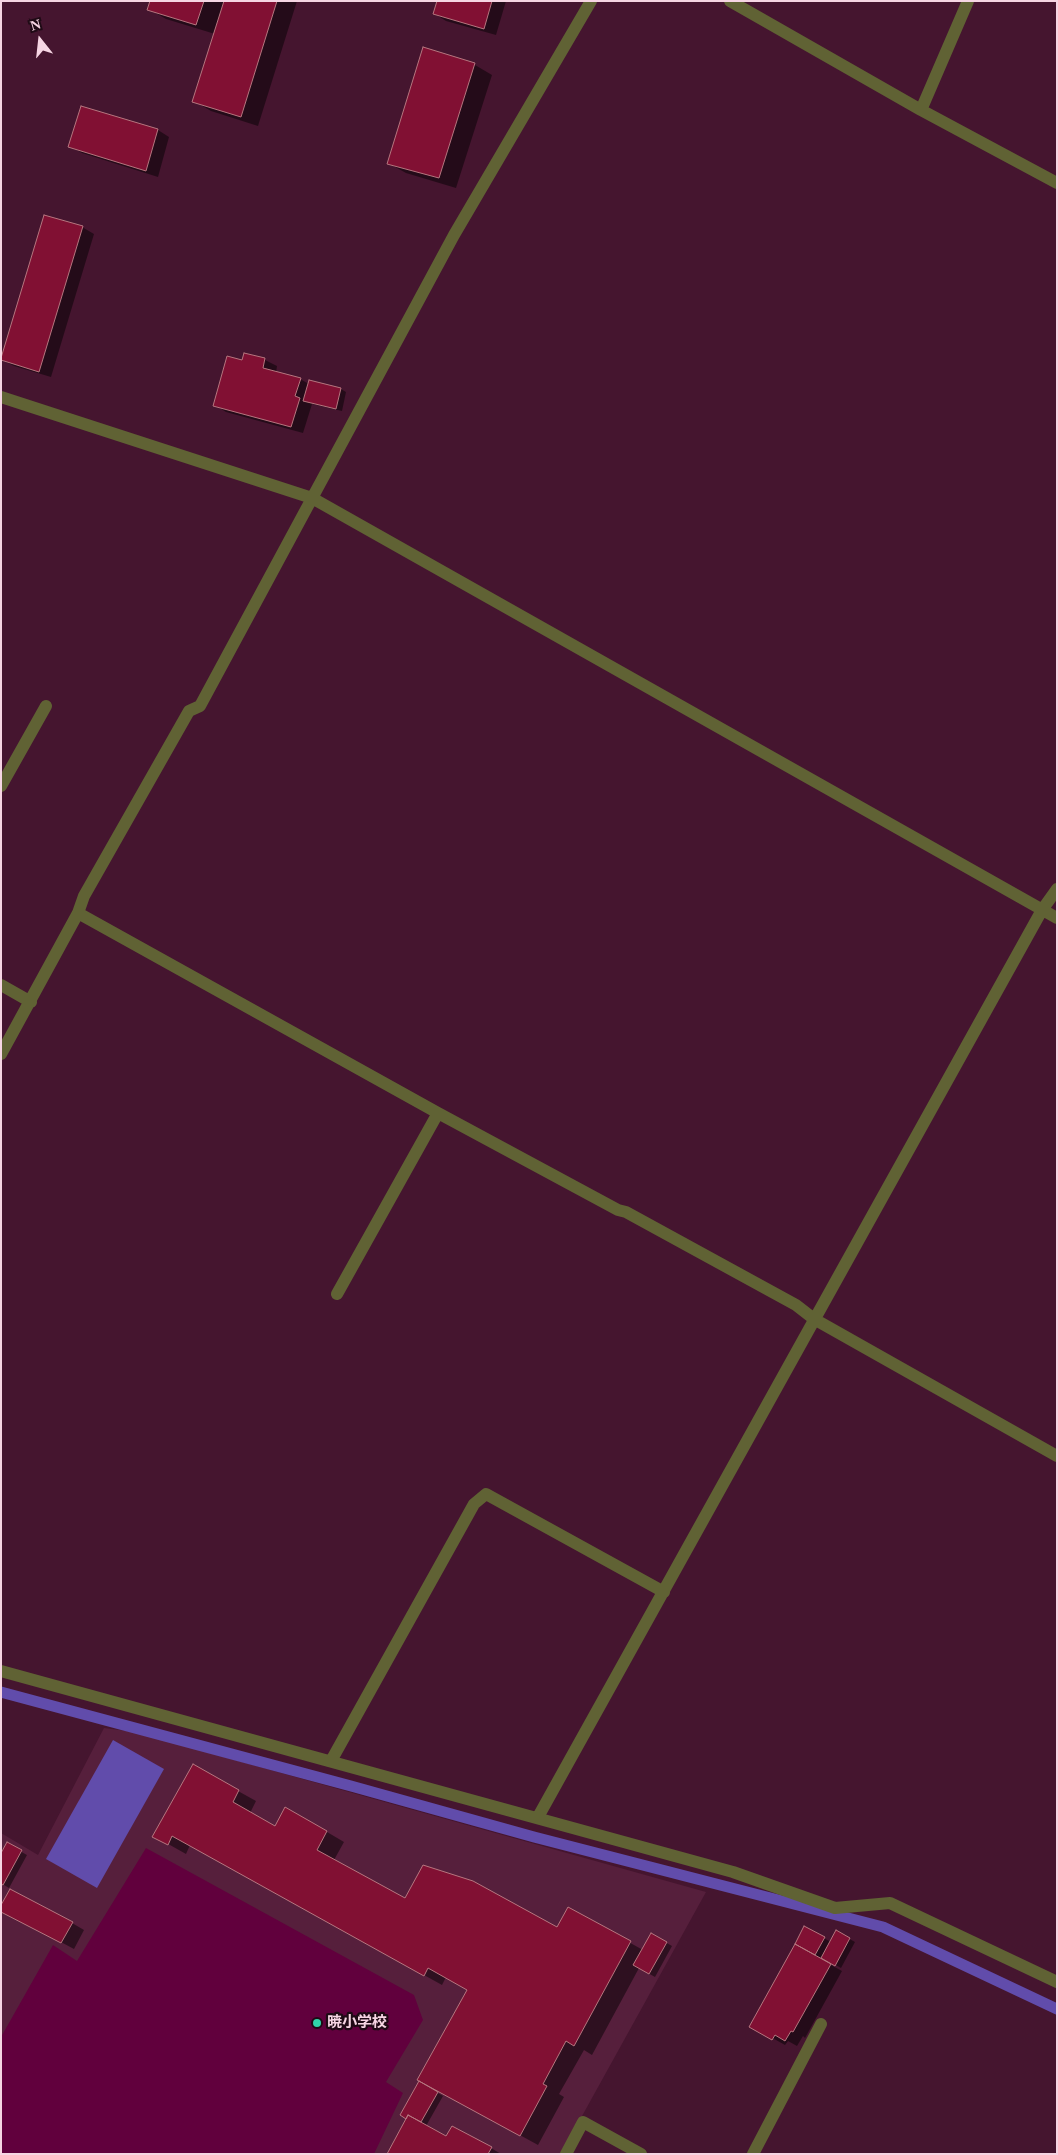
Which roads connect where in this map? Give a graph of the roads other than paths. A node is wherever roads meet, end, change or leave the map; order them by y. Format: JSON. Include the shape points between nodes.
{"nodes":[{"id":1,"x":591,"y":1,"type":"edge"},
{"id":2,"x":730,"y":1,"type":"edge"},
{"id":3,"x":968,"y":1,"type":"edge"},
{"id":4,"x":921,"y":110,"type":"junction"},
{"id":5,"x":1057,"y":183,"type":"edge"},
{"id":6,"x":1,"y":397,"type":"edge"},
{"id":7,"x":312,"y":498,"type":"junction"},
{"id":8,"x":46,"y":706,"type":"dead end"},
{"id":9,"x":1,"y":786,"type":"edge"},
{"id":10,"x":1057,"y":889,"type":"edge"},
{"id":11,"x":1042,"y":910,"type":"junction"},
{"id":12,"x":78,"y":913,"type":"junction"},
{"id":13,"x":1057,"y":918,"type":"edge"},
{"id":14,"x":1,"y":985,"type":"edge"},
{"id":15,"x":31,"y":1002,"type":"junction"},
{"id":16,"x":1,"y":1054,"type":"edge"},
{"id":17,"x":438,"y":1113,"type":"junction"},
{"id":18,"x":337,"y":1294,"type":"dead end"},
{"id":19,"x":814,"y":1319,"type":"junction"},
{"id":20,"x":1057,"y":1456,"type":"edge"},
{"id":21,"x":664,"y":1592,"type":"junction"},
{"id":22,"x":1,"y":1671,"type":"edge"},
{"id":23,"x":330,"y":1761,"type":"junction"},
{"id":24,"x":538,"y":1817,"type":"junction"},
{"id":25,"x":1057,"y":1982,"type":"edge"},
{"id":26,"x":821,"y":2024,"type":"dead end"},
{"id":27,"x":566,"y":2154,"type":"edge"},
{"id":28,"x":641,"y":2154,"type":"edge"},
{"id":29,"x":753,"y":2154,"type":"edge"}],
"edges":[{"from":1,"to":7,"type":"street","via":[[454,235]]},
{"from":2,"to":4,"type":"street"},
{"from":3,"to":4,"type":"street"},
{"from":4,"to":5,"type":"street"},
{"from":6,"to":7,"type":"street"},
{"from":7,"to":11,"type":"street"},
{"from":7,"to":12,"type":"street","via":[[200,706],[189,711],[84,896]]},
{"from":8,"to":9,"type":"street"},
{"from":10,"to":11,"type":"street"},
{"from":11,"to":13,"type":"street"},
{"from":11,"to":19,"type":"street"},
{"from":12,"to":15,"type":"street"},
{"from":12,"to":17,"type":"street"},
{"from":14,"to":15,"type":"street"},
{"from":15,"to":16,"type":"street"},
{"from":17,"to":18,"type":"street"},
{"from":17,"to":19,"type":"street","via":[[796,1305]]},
{"from":19,"to":20,"type":"street"},
{"from":19,"to":21,"type":"street"},
{"from":21,"to":23,"type":"street","via":[[486,1494],[474,1504]]},
{"from":21,"to":24,"type":"street"},
{"from":22,"to":23,"type":"street"},
{"from":23,"to":24,"type":"street"},
{"from":24,"to":25,"type":"street","via":[[733,1872],[834,1908],[890,1903]]},
{"from":26,"to":29,"type":"street"},
{"from":27,"to":28,"type":"street","via":[[583,2122]]}]}
